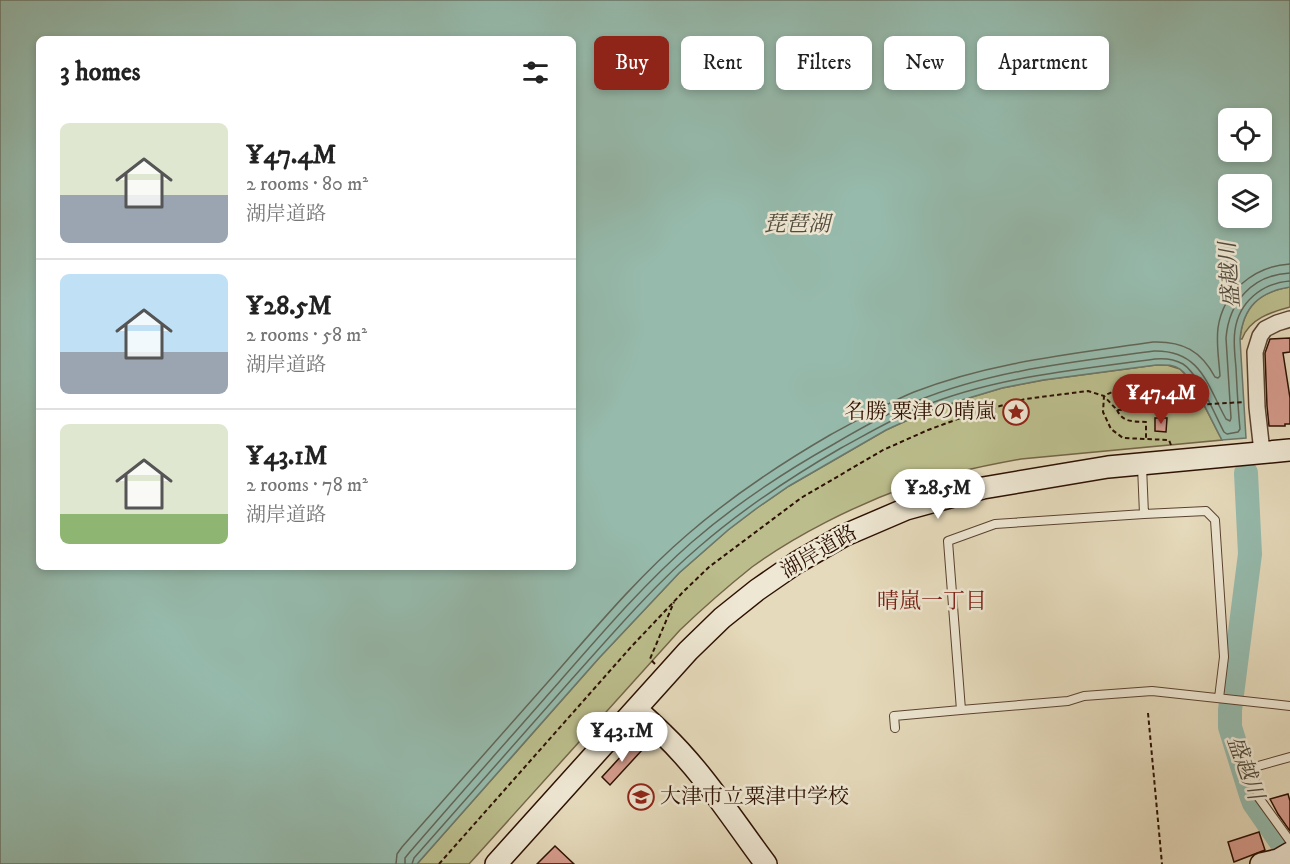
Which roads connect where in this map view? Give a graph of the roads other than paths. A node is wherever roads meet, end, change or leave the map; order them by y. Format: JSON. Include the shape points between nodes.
{"nodes":[{"id":1,"x":1290,"y":319,"type":"edge"},
{"id":2,"x":1290,"y":450,"type":"edge"},
{"id":3,"x":1262,"y":452,"type":"junction"},
{"id":4,"x":1142,"y":463,"type":"junction"},
{"id":5,"x":1144,"y":514,"type":"junction"},
{"id":6,"x":1221,"y":698,"type":"junction"},
{"id":7,"x":1290,"y":706,"type":"edge"},
{"id":8,"x":636,"y":709,"type":"junction"},
{"id":9,"x":961,"y":710,"type":"junction"},
{"id":10,"x":895,"y":728,"type":"dead end"},
{"id":11,"x":1290,"y":757,"type":"edge"},
{"id":12,"x":1290,"y":841,"type":"edge"},
{"id":13,"x":496,"y":864,"type":"edge"},
{"id":14,"x":766,"y":864,"type":"edge"}],
"edges":[{"from":1,"to":3,"type":"street","via":[[1265,329],[1255,352]]},
{"from":2,"to":3,"type":"main road","name":"湖岸道路"},
{"from":3,"to":4,"type":"main road","name":"湖岸道路"},
{"from":4,"to":5,"type":"lane"},
{"from":4,"to":8,"type":"main road","name":"湖岸道路","via":[[983,488],[906,509],[843,536],[796,563],[722,618]]},
{"from":5,"to":6,"type":"lane","via":[[1206,511],[1215,520],[1224,657]]},
{"from":5,"to":9,"type":"lane","via":[[995,524],[948,541]]},
{"from":6,"to":7,"type":"lane"},
{"from":6,"to":9,"type":"lane","via":[[1152,691]]},
{"from":8,"to":13,"type":"main road","name":"湖岸道路"},
{"from":8,"to":14,"type":"main road","via":[[698,772]]},
{"from":9,"to":10,"type":"lane","via":[[894,716]]},
{"from":11,"to":12,"type":"lane","via":[[1251,768],[1259,798]]}]}
